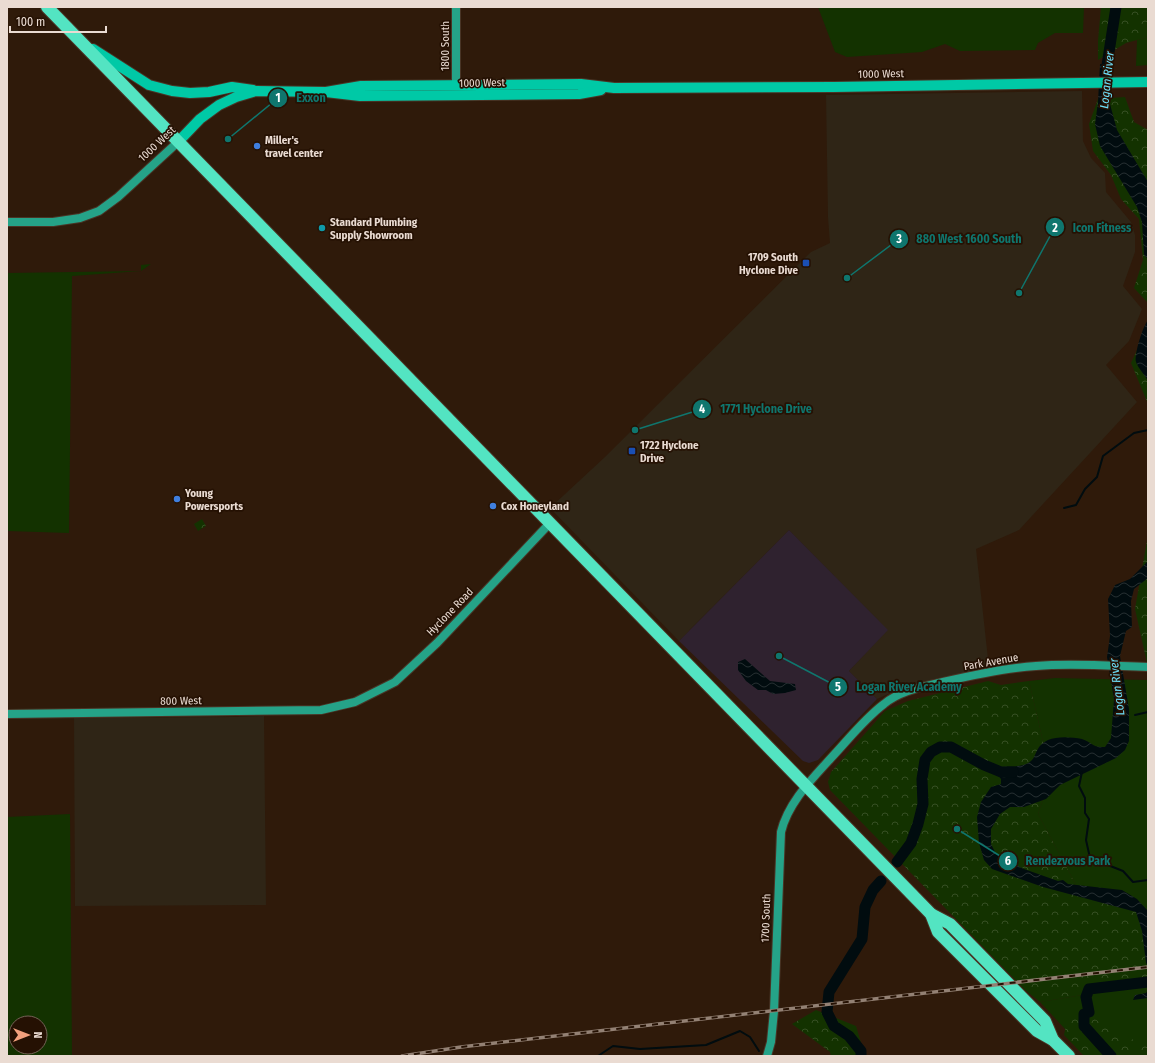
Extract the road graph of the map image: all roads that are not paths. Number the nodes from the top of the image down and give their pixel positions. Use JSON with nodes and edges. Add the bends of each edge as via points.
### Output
{"nodes":[{"id":1,"x":47,"y":7,"type":"edge"},
{"id":2,"x":456,"y":7,"type":"edge"},
{"id":3,"x":81,"y":42,"type":"junction"},
{"id":4,"x":1148,"y":82,"type":"edge"},
{"id":5,"x":614,"y":88,"type":"junction"},
{"id":6,"x":456,"y":90,"type":"junction"},
{"id":7,"x":256,"y":91,"type":"junction"},
{"id":8,"x":326,"y":92,"type":"junction"},
{"id":9,"x":178,"y":142,"type":"junction"},
{"id":10,"x":7,"y":222,"type":"edge"},
{"id":11,"x":550,"y":523,"type":"junction"},
{"id":12,"x":1148,"y":667,"type":"edge"},
{"id":13,"x":355,"y":702,"type":"joint"},
{"id":14,"x":7,"y":714,"type":"edge"},
{"id":15,"x":806,"y":787,"type":"junction"},
{"id":16,"x":767,"y":1056,"type":"edge"},
{"id":17,"x":1069,"y":1056,"type":"edge"}],
"edges":[{"from":1,"to":3,"type":"highway"},
{"from":2,"to":6,"type":"street","name":"1800 South"},
{"from":3,"to":7,"type":"main road","via":[[149,84],[172,91],[209,92],[232,87]]},
{"from":3,"to":9,"type":"highway"},
{"from":4,"to":5,"type":"main road","name":"1000 West"},
{"from":5,"to":6,"type":"main road","name":"1000 West","via":[[579,94]]},
{"from":5,"to":6,"type":"main road","name":"1000 West","via":[[591,85],[583,88]]},
{"from":6,"to":8,"type":"main road","name":"1000 West","via":[[360,96]]},
{"from":6,"to":8,"type":"main road","name":"1000 West","via":[[361,86]]},
{"from":7,"to":8,"type":"main road","name":"1000 West"},
{"from":7,"to":9,"type":"main road","name":"1000 West","via":[[219,105],[200,119]]},
{"from":9,"to":10,"type":"street","name":"1000 West","via":[[118,197],[99,210],[80,218],[53,222]]},
{"from":9,"to":11,"type":"highway"},
{"from":11,"to":13,"type":"street","name":"Hyclone Road","via":[[437,642],[395,682]]},
{"from":11,"to":15,"type":"highway"},
{"from":12,"to":15,"type":"street","name":"Park Avenue","via":[[1035,666],[950,680],[904,692],[884,703],[862,724]]},
{"from":13,"to":14,"type":"street","name":"800 West","via":[[321,710]]},
{"from":15,"to":16,"type":"street","name":"1700 South","via":[[793,802],[784,819],[781,832],[774,1011]]},
{"from":15,"to":17,"type":"highway","via":[[930,914],[938,932],[1037,1031],[1054,1040]]}]}
